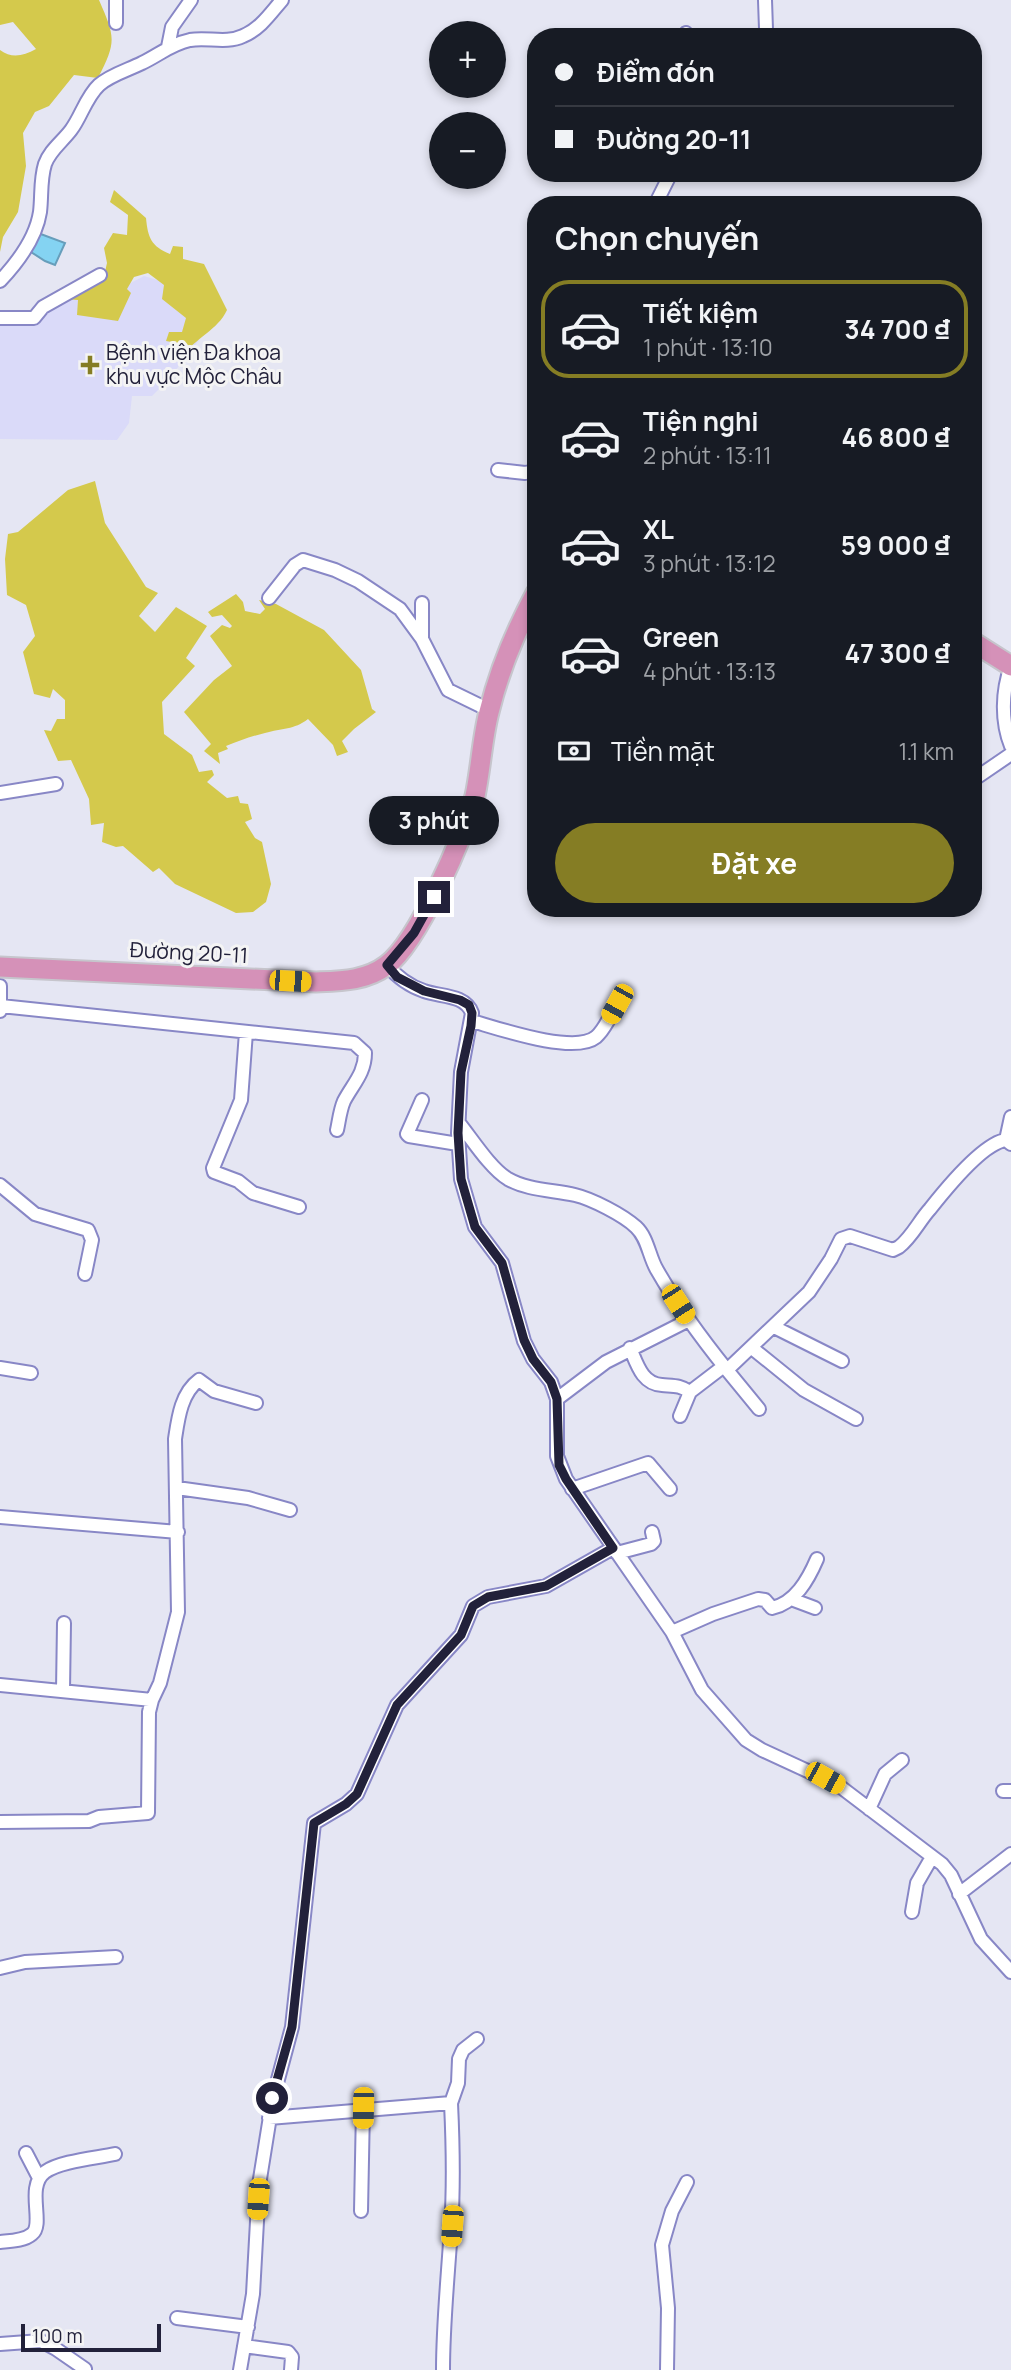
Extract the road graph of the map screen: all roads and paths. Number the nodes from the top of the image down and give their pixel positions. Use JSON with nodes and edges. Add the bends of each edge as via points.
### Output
{"nodes":[{"id":1,"x":116,"y":0,"type":"edge"},
{"id":2,"x":191,"y":0,"type":"edge"},
{"id":3,"x":282,"y":0,"type":"edge"},
{"id":4,"x":768,"y":2,"type":"edge"},
{"id":5,"x":116,"y":23,"type":"dead end"},
{"id":6,"x":766,"y":28,"type":"edge"},
{"id":7,"x":168,"y":47,"type":"junction"},
{"id":8,"x":100,"y":275,"type":"dead end"},
{"id":9,"x":0,"y":281,"type":"edge"},
{"id":10,"x":0,"y":318,"type":"edge"},
{"id":11,"x":498,"y":470,"type":"dead end"},
{"id":12,"x":527,"y":473,"type":"edge"},
{"id":13,"x":269,"y":598,"type":"dead end"},
{"id":14,"x":422,"y":603,"type":"dead end"},
{"id":15,"x":527,"y":612,"type":"edge"},
{"id":16,"x":422,"y":639,"type":"junction"},
{"id":17,"x":982,"y":648,"type":"edge"},
{"id":18,"x":1011,"y":666,"type":"edge"},
{"id":19,"x":489,"y":710,"type":"junction"},
{"id":20,"x":1011,"y":746,"type":"edge"},
{"id":21,"x":1011,"y":754,"type":"edge"},
{"id":22,"x":982,"y":774,"type":"edge"},
{"id":23,"x":56,"y":784,"type":"dead end"},
{"id":24,"x":0,"y":793,"type":"edge"},
{"id":25,"x":387,"y":965,"type":"junction"},
{"id":26,"x":0,"y":967,"type":"edge"},
{"id":27,"x":0,"y":986,"type":"edge"},
{"id":28,"x":617,"y":1004,"type":"dead end"},
{"id":29,"x":1,"y":1008,"type":"edge"},
{"id":30,"x":472,"y":1021,"type":"junction"},
{"id":31,"x":246,"y":1032,"type":"junction"},
{"id":32,"x":422,"y":1100,"type":"dead end"},
{"id":33,"x":1011,"y":1117,"type":"edge"},
{"id":34,"x":459,"y":1123,"type":"junction"},
{"id":35,"x":337,"y":1130,"type":"dead end"},
{"id":36,"x":1008,"y":1142,"type":"edge"},
{"id":37,"x":458,"y":1144,"type":"junction"},
{"id":38,"x":0,"y":1185,"type":"edge"},
{"id":39,"x":299,"y":1207,"type":"dead end"},
{"id":40,"x":85,"y":1274,"type":"dead end"},
{"id":41,"x":689,"y":1320,"type":"junction"},
{"id":42,"x":774,"y":1327,"type":"junction"},
{"id":43,"x":630,"y":1348,"type":"junction"},
{"id":44,"x":752,"y":1348,"type":"junction"},
{"id":45,"x":842,"y":1362,"type":"dead end"},
{"id":46,"x":0,"y":1368,"type":"edge"},
{"id":47,"x":726,"y":1368,"type":"junction"},
{"id":48,"x":30,"y":1373,"type":"dead end"},
{"id":49,"x":690,"y":1392,"type":"junction"},
{"id":50,"x":557,"y":1399,"type":"junction"},
{"id":51,"x":256,"y":1403,"type":"dead end"},
{"id":52,"x":759,"y":1409,"type":"dead end"},
{"id":53,"x":680,"y":1416,"type":"dead end"},
{"id":54,"x":856,"y":1419,"type":"dead end"},
{"id":55,"x":177,"y":1488,"type":"junction"},
{"id":56,"x":572,"y":1489,"type":"junction"},
{"id":57,"x":670,"y":1489,"type":"dead end"},
{"id":58,"x":290,"y":1510,"type":"dead end"},
{"id":59,"x":0,"y":1517,"type":"edge"},
{"id":60,"x":178,"y":1532,"type":"junction"},
{"id":61,"x":652,"y":1532,"type":"dead end"},
{"id":62,"x":615,"y":1550,"type":"junction"},
{"id":63,"x":817,"y":1559,"type":"dead end"},
{"id":64,"x":791,"y":1598,"type":"junction"},
{"id":65,"x":815,"y":1608,"type":"dead end"},
{"id":66,"x":64,"y":1623,"type":"dead end"},
{"id":67,"x":672,"y":1632,"type":"junction"},
{"id":68,"x":0,"y":1685,"type":"edge"},
{"id":69,"x":63,"y":1690,"type":"junction"},
{"id":70,"x":152,"y":1700,"type":"junction"},
{"id":71,"x":902,"y":1760,"type":"dead end"},
{"id":72,"x":869,"y":1809,"type":"junction"},
{"id":73,"x":0,"y":1822,"type":"edge"},
{"id":74,"x":1011,"y":1854,"type":"edge"},
{"id":75,"x":932,"y":1857,"type":"junction"},
{"id":76,"x":959,"y":1894,"type":"junction"},
{"id":77,"x":912,"y":1912,"type":"dead end"},
{"id":78,"x":116,"y":1956,"type":"dead end"},
{"id":79,"x":0,"y":1968,"type":"edge"},
{"id":80,"x":1011,"y":1972,"type":"edge"},
{"id":81,"x":477,"y":2039,"type":"dead end"},
{"id":82,"x":451,"y":2103,"type":"junction"},
{"id":83,"x":363,"y":2108,"type":"junction"},
{"id":84,"x":269,"y":2118,"type":"junction"},
{"id":85,"x":26,"y":2153,"type":"dead end"},
{"id":86,"x":115,"y":2154,"type":"dead end"},
{"id":87,"x":39,"y":2178,"type":"junction"},
{"id":88,"x":687,"y":2182,"type":"dead end"},
{"id":89,"x":361,"y":2211,"type":"dead end"},
{"id":90,"x":0,"y":2242,"type":"edge"},
{"id":91,"x":177,"y":2318,"type":"dead end"},
{"id":92,"x":248,"y":2327,"type":"junction"},
{"id":93,"x":0,"y":2344,"type":"edge"},
{"id":94,"x":244,"y":2346,"type":"junction"},
{"id":95,"x":85,"y":2369,"type":"edge"},
{"id":96,"x":240,"y":2370,"type":"edge"},
{"id":97,"x":291,"y":2370,"type":"edge"},
{"id":98,"x":443,"y":2370,"type":"edge"},
{"id":99,"x":667,"y":2370,"type":"edge"}],
"edges":[{"from":1,"to":5,"type":"street"},
{"from":2,"to":7,"type":"street","via":[[172,27]]},
{"from":3,"to":7,"type":"street","via":[[246,35]]},
{"from":4,"to":6,"type":"street"},
{"from":7,"to":9,"type":"street","via":[[96,89],[46,160],[37,222],[16,264]]},
{"from":8,"to":10,"type":"street","via":[[43,307],[34,318]]},
{"from":11,"to":12,"type":"street"},
{"from":13,"to":16,"type":"street","via":[[303,559],[362,583],[400,609]]},
{"from":14,"to":16,"type":"street"},
{"from":15,"to":19,"type":"highway","name":"Đường 20-11"},
{"from":16,"to":19,"type":"street","via":[[448,690]]},
{"from":17,"to":18,"type":"highway"},
{"from":18,"to":20,"type":"street","via":[[1004,696]]},
{"from":19,"to":25,"type":"highway","name":"Đường 20-11","via":[[468,817],[434,897],[414,933]]},
{"from":21,"to":22,"type":"street"},
{"from":23,"to":24,"type":"street"},
{"from":25,"to":26,"type":"highway","name":"Đường 20-11","via":[[353,981],[316,982]]},
{"from":25,"to":30,"type":"street","via":[[397,977],[424,991],[469,1005]]},
{"from":27,"to":29,"type":"street"},
{"from":28,"to":30,"type":"street","via":[[596,1036],[579,1043],[534,1038]]},
{"from":29,"to":31,"type":"street"},
{"from":30,"to":34,"type":"street","via":[[461,1072]]},
{"from":31,"to":35,"type":"street","via":[[360,1047],[365,1060],[342,1106]]},
{"from":31,"to":39,"type":"street","via":[[241,1100],[214,1172],[238,1181],[253,1194]]},
{"from":32,"to":37,"type":"street","via":[[409,1136]]},
{"from":33,"to":36,"type":"street"},
{"from":34,"to":37,"type":"street"},
{"from":34,"to":41,"type":"street","via":[[507,1178],[577,1195],[635,1226],[656,1270]]},
{"from":36,"to":42,"type":"street","via":[[994,1143],[977,1156],[899,1247],[893,1250],[844,1237],[815,1284]]},
{"from":37,"to":50,"type":"street","via":[[461,1179],[475,1227],[502,1263],[518,1328]]},
{"from":38,"to":40,"type":"street","via":[[35,1214],[88,1230],[92,1240]]},
{"from":41,"to":43,"type":"street"},
{"from":41,"to":47,"type":"street"},
{"from":42,"to":44,"type":"street"},
{"from":42,"to":45,"type":"street"},
{"from":43,"to":49,"type":"street","via":[[650,1382],[679,1385]]},
{"from":43,"to":50,"type":"street"},
{"from":44,"to":47,"type":"street"},
{"from":44,"to":54,"type":"street","via":[[804,1390]]},
{"from":46,"to":48,"type":"street"},
{"from":47,"to":49,"type":"street"},
{"from":47,"to":52,"type":"street"},
{"from":49,"to":53,"type":"street"},
{"from":50,"to":56,"type":"street","via":[[557,1456]]},
{"from":51,"to":55,"type":"street","via":[[196,1381],[178,1418]]},
{"from":55,"to":58,"type":"street","via":[[238,1496]]},
{"from":55,"to":60,"type":"street"},
{"from":56,"to":57,"type":"street","via":[[648,1463]]},
{"from":56,"to":62,"type":"street"},
{"from":59,"to":60,"type":"street"},
{"from":60,"to":70,"type":"street","via":[[178,1612]]},
{"from":61,"to":62,"type":"street","via":[[651,1544]]},
{"from":62,"to":67,"type":"street"},
{"from":62,"to":84,"type":"street","via":[[546,1586],[477,1602],[461,1635],[397,1705],[357,1794],[314,1823],[292,2027]]},
{"from":63,"to":64,"type":"street"},
{"from":64,"to":65,"type":"street"},
{"from":64,"to":67,"type":"street","via":[[774,1608],[758,1600]]},
{"from":66,"to":69,"type":"street"},
{"from":67,"to":72,"type":"street","via":[[702,1690],[746,1740],[838,1785]]},
{"from":68,"to":69,"type":"street"},
{"from":69,"to":70,"type":"street"},
{"from":70,"to":73,"type":"street","via":[[148,1813],[89,1821]]},
{"from":71,"to":72,"type":"street","via":[[885,1774]]},
{"from":72,"to":75,"type":"street"},
{"from":74,"to":76,"type":"street"},
{"from":75,"to":76,"type":"street","via":[[948,1871]]},
{"from":75,"to":77,"type":"street","via":[[917,1883]]},
{"from":76,"to":80,"type":"street","via":[[981,1939]]},
{"from":78,"to":79,"type":"street"},
{"from":81,"to":82,"type":"street","via":[[459,2059]]},
{"from":82,"to":83,"type":"street"},
{"from":82,"to":98,"type":"street","via":[[453,2186]]},
{"from":83,"to":84,"type":"street"},
{"from":83,"to":89,"type":"street"},
{"from":84,"to":92,"type":"street"},
{"from":85,"to":87,"type":"street"},
{"from":86,"to":87,"type":"street","via":[[50,2169]]},
{"from":87,"to":90,"type":"street","via":[[37,2228],[24,2239]]},
{"from":88,"to":99,"type":"street","via":[[662,2245]]},
{"from":91,"to":92,"type":"street"},
{"from":92,"to":94,"type":"street"},
{"from":93,"to":95,"type":"street","via":[[41,2342]]},
{"from":94,"to":96,"type":"street"},
{"from":94,"to":97,"type":"street","via":[[288,2352]]}]}
